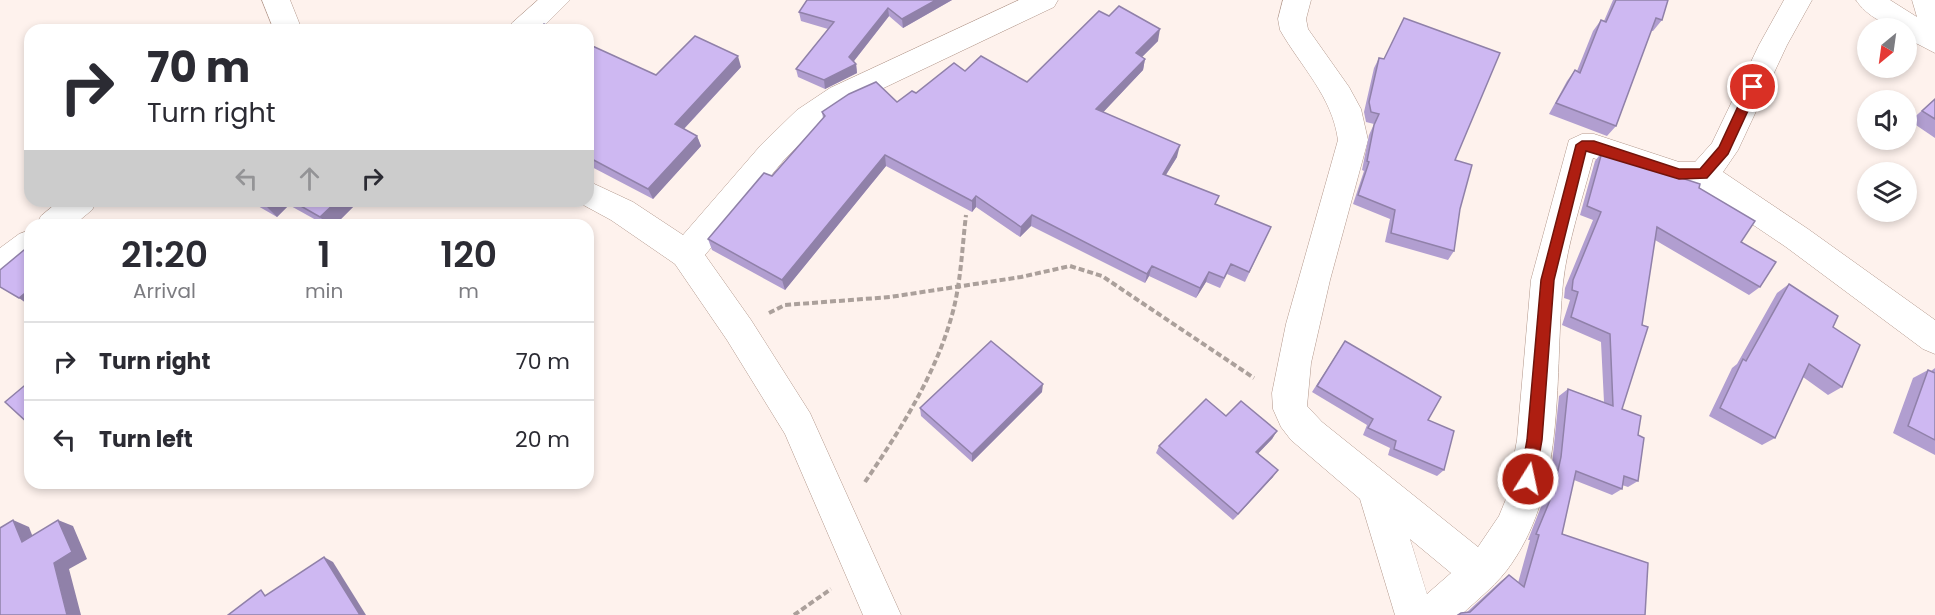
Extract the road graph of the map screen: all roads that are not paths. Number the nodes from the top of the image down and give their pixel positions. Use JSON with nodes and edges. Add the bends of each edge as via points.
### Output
{"nodes":[{"id":1,"x":276,"y":0,"type":"edge"},
{"id":2,"x":556,"y":0,"type":"edge"},
{"id":3,"x":1044,"y":0,"type":"edge"},
{"id":4,"x":1297,"y":0,"type":"edge"},
{"id":5,"x":1798,"y":0,"type":"edge"},
{"id":6,"x":1870,"y":0,"type":"edge"},
{"id":7,"x":1926,"y":0,"type":"edge"},
{"id":8,"x":285,"y":24,"type":"edge"},
{"id":9,"x":529,"y":24,"type":"edge"},
{"id":10,"x":1935,"y":31,"type":"edge"},
{"id":11,"x":1935,"y":43,"type":"edge"},
{"id":12,"x":1703,"y":175,"type":"junction"},
{"id":13,"x":594,"y":197,"type":"edge"},
{"id":14,"x":74,"y":207,"type":"edge"},
{"id":15,"x":59,"y":219,"type":"edge"},
{"id":16,"x":24,"y":248,"type":"edge"},
{"id":17,"x":686,"y":254,"type":"junction"},
{"id":18,"x":0,"y":267,"type":"edge"},
{"id":19,"x":1935,"y":339,"type":"edge"},
{"id":20,"x":1376,"y":490,"type":"junction"},
{"id":21,"x":1480,"y":572,"type":"junction"},
{"id":22,"x":882,"y":615,"type":"edge"},
{"id":23,"x":1414,"y":615,"type":"edge"},
{"id":24,"x":1432,"y":615,"type":"edge"}],
"edges":[{"from":1,"to":8,"type":"street"},
{"from":2,"to":9,"type":"street"},
{"from":3,"to":17,"type":"street","via":[[840,96],[807,118]]},
{"from":4,"to":20,"type":"street","via":[[1292,19],[1294,30],[1344,102],[1353,140],[1299,336],[1287,398],[1290,410],[1303,427]]},
{"from":5,"to":12,"type":"street","via":[[1724,150]]},
{"from":6,"to":11,"type":"street"},
{"from":7,"to":10,"type":"street"},
{"from":12,"to":19,"type":"street"},
{"from":12,"to":21,"type":"street","via":[[1679,174],[1594,146],[1580,148],[1547,280],[1535,440],[1524,499],[1515,526]]},
{"from":13,"to":17,"type":"street"},
{"from":14,"to":15,"type":"street"},
{"from":16,"to":18,"type":"street"},
{"from":17,"to":22,"type":"street","via":[[798,424]]},
{"from":20,"to":21,"type":"street"},
{"from":20,"to":23,"type":"street"},
{"from":21,"to":24,"type":"street"}]}
